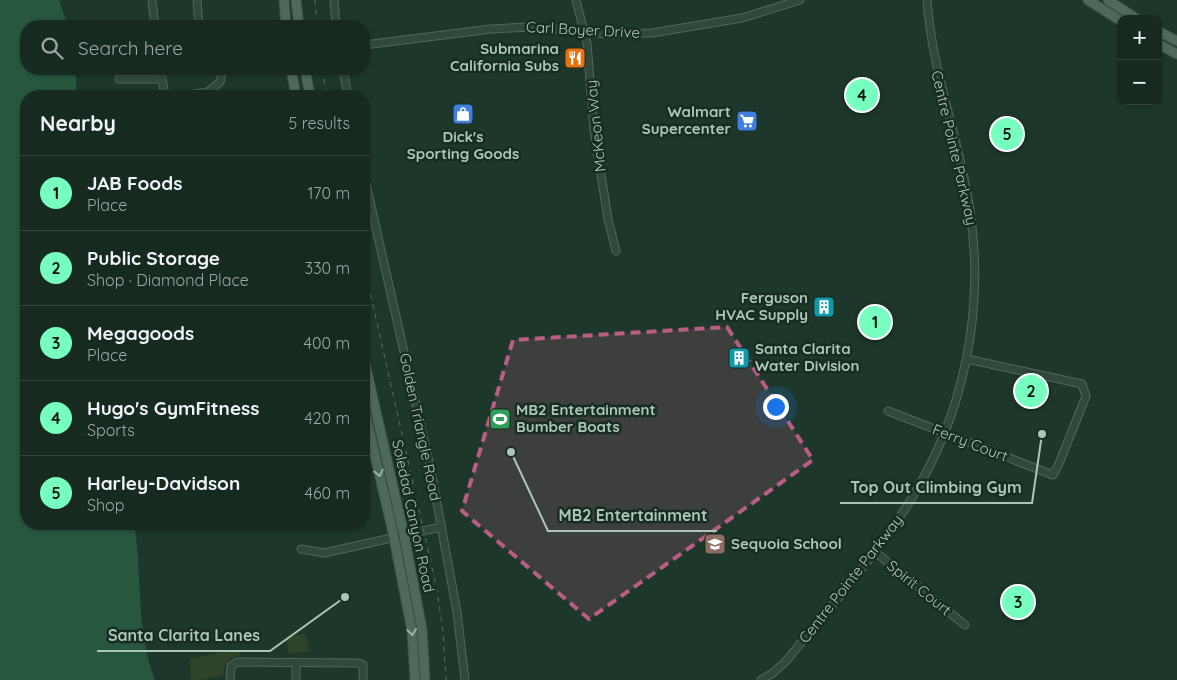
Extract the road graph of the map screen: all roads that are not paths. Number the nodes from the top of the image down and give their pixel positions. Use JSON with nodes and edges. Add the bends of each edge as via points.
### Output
{"nodes":[{"id":1,"x":152,"y":0,"type":"edge"},
{"id":2,"x":196,"y":0,"type":"edge"},
{"id":3,"x":284,"y":0,"type":"edge"},
{"id":4,"x":291,"y":0,"type":"edge"},
{"id":5,"x":296,"y":0,"type":"edge"},
{"id":6,"x":334,"y":0,"type":"edge"},
{"id":7,"x":576,"y":0,"type":"edge"},
{"id":8,"x":800,"y":0,"type":"edge"},
{"id":9,"x":927,"y":0,"type":"edge"},
{"id":10,"x":1088,"y":0,"type":"edge"},
{"id":11,"x":1108,"y":0,"type":"edge"},
{"id":12,"x":1131,"y":15,"type":"edge"},
{"id":13,"x":1117,"y":18,"type":"edge"},
{"id":14,"x":154,"y":20,"type":"edge"},
{"id":15,"x":198,"y":20,"type":"edge"},
{"id":16,"x":286,"y":20,"type":"edge"},
{"id":17,"x":292,"y":20,"type":"edge"},
{"id":18,"x":298,"y":20,"type":"edge"},
{"id":19,"x":336,"y":20,"type":"edge"},
{"id":20,"x":585,"y":32,"type":"junction"},
{"id":21,"x":1162,"y":33,"type":"edge"},
{"id":22,"x":1177,"y":41,"type":"edge"},
{"id":23,"x":370,"y":44,"type":"edge"},
{"id":24,"x":1162,"y":46,"type":"edge"},
{"id":25,"x":1177,"y":54,"type":"edge"},
{"id":26,"x":161,"y":75,"type":"edge"},
{"id":27,"x":222,"y":75,"type":"edge"},
{"id":28,"x":292,"y":75,"type":"edge"},
{"id":29,"x":302,"y":75,"type":"edge"},
{"id":30,"x":306,"y":75,"type":"edge"},
{"id":31,"x":344,"y":75,"type":"edge"},
{"id":32,"x":119,"y":79,"type":"dead end"},
{"id":33,"x":162,"y":79,"type":"junction"},
{"id":34,"x":164,"y":90,"type":"edge"},
{"id":35,"x":213,"y":90,"type":"edge"},
{"id":36,"x":295,"y":90,"type":"edge"},
{"id":37,"x":308,"y":90,"type":"edge"},
{"id":38,"x":309,"y":90,"type":"edge"},
{"id":39,"x":347,"y":90,"type":"edge"},
{"id":40,"x":370,"y":201,"type":"edge"},
{"id":41,"x":616,"y":251,"type":"dead end"},
{"id":42,"x":967,"y":359,"type":"junction"},
{"id":43,"x":370,"y":384,"type":"edge"},
{"id":44,"x":370,"y":404,"type":"edge"},
{"id":45,"x":888,"y":411,"type":"dead end"},
{"id":46,"x":377,"y":414,"type":"junction"},
{"id":47,"x":945,"y":433,"type":"junction"},
{"id":48,"x":370,"y":435,"type":"edge"},
{"id":49,"x":441,"y":528,"type":"junction"},
{"id":50,"x":404,"y":536,"type":"junction"},
{"id":51,"x":394,"y":538,"type":"junction"},
{"id":52,"x":302,"y":549,"type":"dead end"},
{"id":53,"x":874,"y":551,"type":"junction"},
{"id":54,"x":964,"y":625,"type":"dead end"},
{"id":55,"x":296,"y":662,"type":"junction"},
{"id":56,"x":230,"y":680,"type":"edge"},
{"id":57,"x":296,"y":680,"type":"edge"},
{"id":58,"x":363,"y":680,"type":"edge"},
{"id":59,"x":415,"y":680,"type":"edge"},
{"id":60,"x":425,"y":680,"type":"edge"},
{"id":61,"x":465,"y":680,"type":"edge"},
{"id":62,"x":761,"y":680,"type":"edge"}],
"edges":[{"from":1,"to":14,"type":"street"},
{"from":2,"to":15,"type":"street"},
{"from":3,"to":16,"type":"main road"},
{"from":4,"to":17,"type":"main road"},
{"from":5,"to":18,"type":"main road"},
{"from":6,"to":19,"type":"street"},
{"from":7,"to":20,"type":"street","name":"McKeon Way"},
{"from":8,"to":20,"type":"street","name":"Carl Boyer Drive","via":[[742,18],[662,32],[627,35]]},
{"from":9,"to":42,"type":"street","name":"Centre Pointe Parkway","via":[[934,58],[964,177],[973,231],[975,295]]},
{"from":10,"to":13,"type":"main road"},
{"from":11,"to":12,"type":"main road"},
{"from":20,"to":23,"type":"street","name":"Carl Boyer Drive","via":[[530,26]]},
{"from":20,"to":41,"type":"street","name":"McKeon Way","via":[[594,130]]},
{"from":21,"to":22,"type":"main road"},
{"from":24,"to":25,"type":"main road"},
{"from":26,"to":33,"type":"street"},
{"from":27,"to":35,"type":"street"},
{"from":28,"to":36,"type":"main road"},
{"from":29,"to":37,"type":"main road"},
{"from":30,"to":38,"type":"main road"},
{"from":31,"to":39,"type":"street"},
{"from":32,"to":33,"type":"street"},
{"from":33,"to":34,"type":"street"},
{"from":40,"to":49,"type":"street","name":"Golden Triangle Road"},
{"from":42,"to":47,"type":"street","name":"Centre Pointe Parkway"},
{"from":42,"to":47,"type":"street","name":"Ferry Court","via":[[1082,384],[1086,396],[1053,476]]},
{"from":43,"to":46,"type":"main road","name":"Soledad Canyon Road"},
{"from":44,"to":46,"type":"main road"},
{"from":45,"to":47,"type":"street","name":"Ferry Court"},
{"from":46,"to":50,"type":"main road","name":"Soledad Canyon Road"},
{"from":47,"to":53,"type":"street","name":"Centre Pointe Parkway","via":[[915,493]]},
{"from":48,"to":51,"type":"main road","name":"Soledad Canyon Road","one_way":true},
{"from":49,"to":50,"type":"street"},
{"from":49,"to":61,"type":"street","name":"Golden Triangle Road","via":[[457,612]]},
{"from":50,"to":51,"type":"street"},
{"from":50,"to":60,"type":"main road","name":"Soledad Canyon Road","via":[[422,629]]},
{"from":51,"to":52,"type":"street","via":[[324,553]]},
{"from":51,"to":59,"type":"main road","name":"Soledad Canyon Road","one_way":true,"via":[[412,631]]},
{"from":53,"to":54,"type":"street","name":"Spirit Court"},
{"from":53,"to":62,"type":"street","name":"Centre Pointe Parkway","via":[[787,660]]},
{"from":55,"to":56,"type":"street","via":[[237,662],[231,666]]},
{"from":55,"to":57,"type":"street"},
{"from":55,"to":58,"type":"street","via":[[363,665]]}]}
